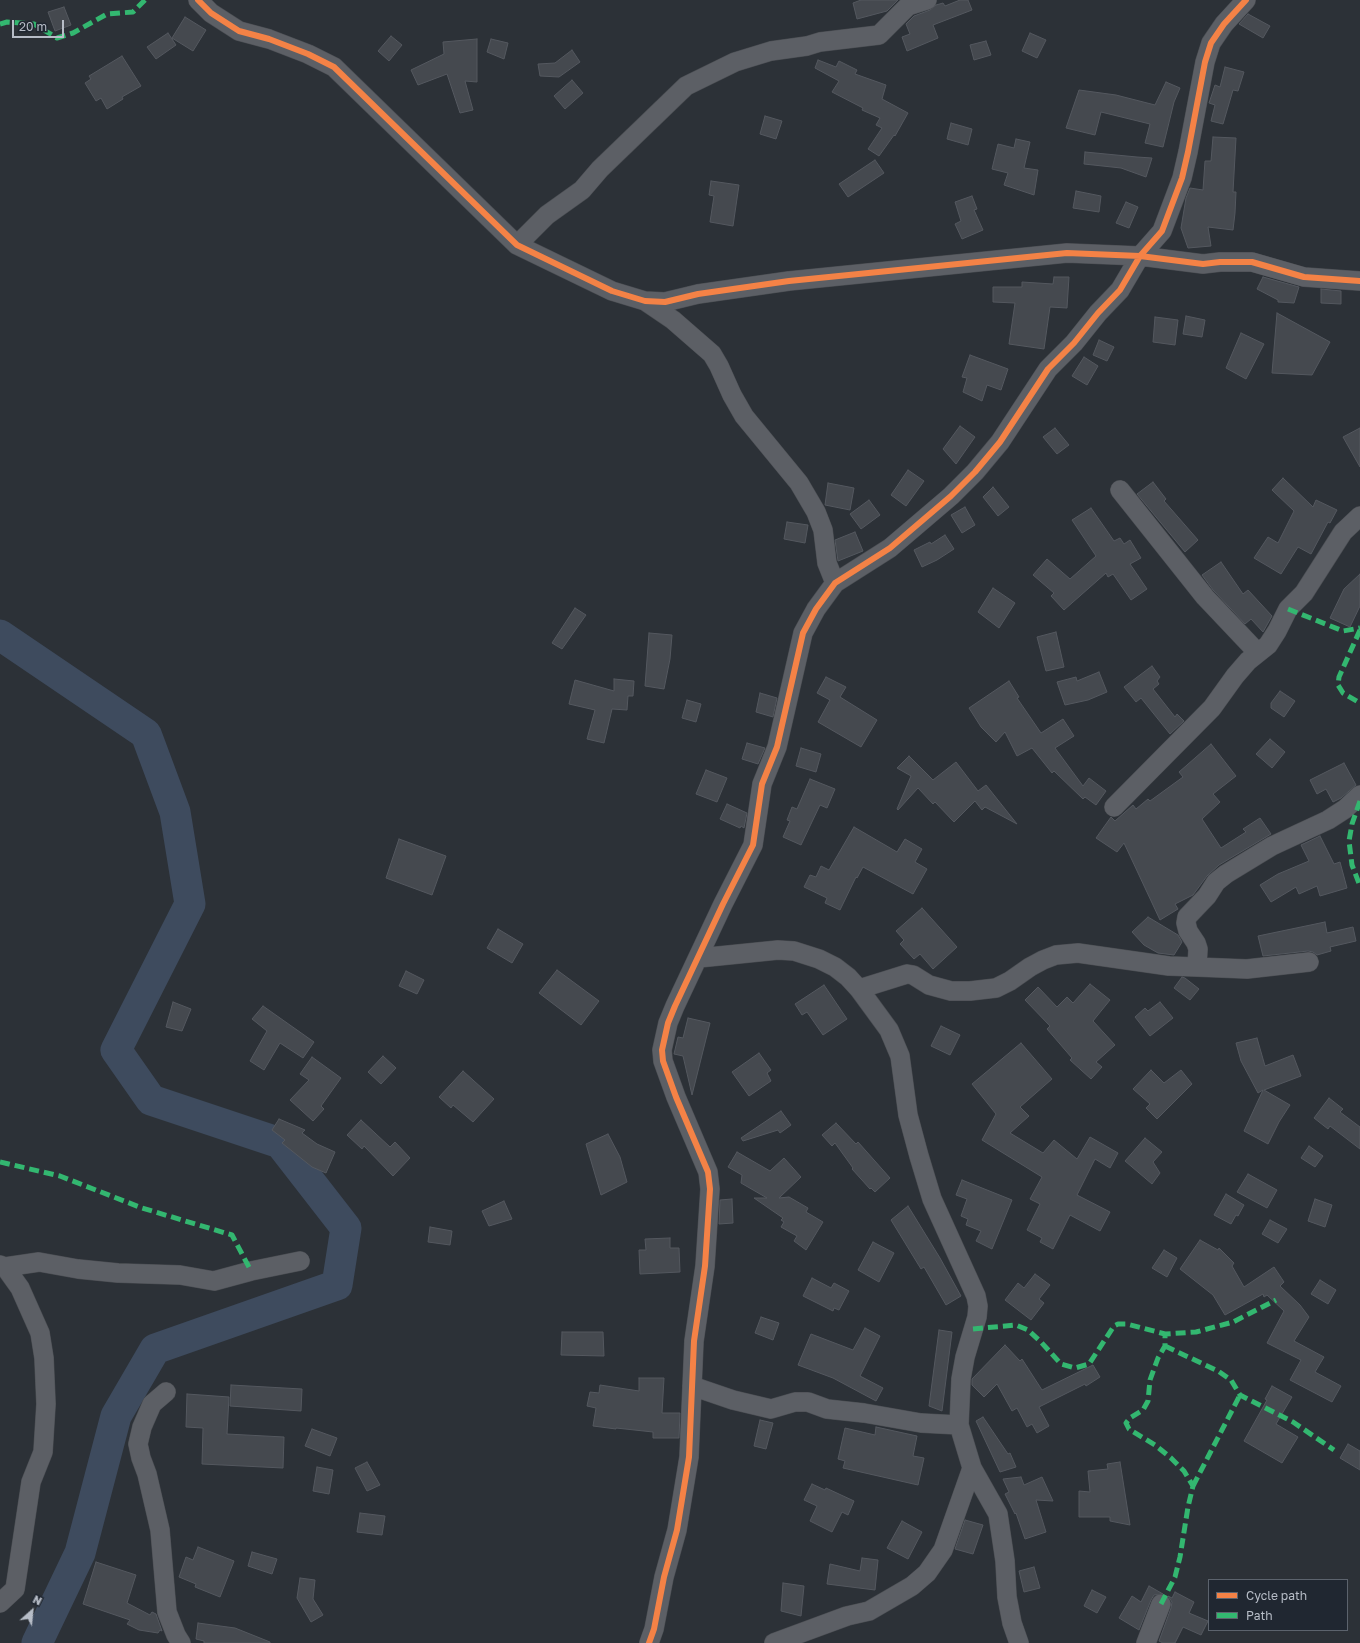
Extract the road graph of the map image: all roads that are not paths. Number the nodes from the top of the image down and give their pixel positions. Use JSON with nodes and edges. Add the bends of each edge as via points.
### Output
{"nodes":[{"id":1,"x":198,"y":0,"type":"edge"},
{"id":2,"x":927,"y":0,"type":"edge"},
{"id":3,"x":1246,"y":0,"type":"edge"},
{"id":4,"x":517,"y":245,"type":"junction"},
{"id":5,"x":1140,"y":256,"type":"junction"},
{"id":6,"x":1360,"y":281,"type":"edge"},
{"id":7,"x":645,"y":301,"type":"junction"},
{"id":8,"x":1120,"y":490,"type":"dead end"},
{"id":9,"x":1360,"y":516,"type":"edge"},
{"id":10,"x":835,"y":583,"type":"junction"},
{"id":11,"x":1258,"y":653,"type":"junction"},
{"id":12,"x":1360,"y":795,"type":"edge"},
{"id":13,"x":1114,"y":808,"type":"dead end"},
{"id":14,"x":699,"y":958,"type":"junction"},
{"id":15,"x":1309,"y":962,"type":"dead end"},
{"id":16,"x":1196,"y":967,"type":"junction"},
{"id":17,"x":859,"y":989,"type":"junction"},
{"id":18,"x":300,"y":1261,"type":"dead end"},
{"id":19,"x":2,"y":1266,"type":"edge"},
{"id":20,"x":692,"y":1386,"type":"junction"},
{"id":21,"x":166,"y":1392,"type":"dead end"},
{"id":22,"x":959,"y":1425,"type":"junction"},
{"id":23,"x":972,"y":1468,"type":"junction"},
{"id":24,"x":0,"y":1603,"type":"edge"},
{"id":25,"x":1161,"y":1604,"type":"dead end"},
{"id":26,"x":181,"y":1643,"type":"edge"},
{"id":27,"x":649,"y":1643,"type":"edge"},
{"id":28,"x":774,"y":1643,"type":"edge"},
{"id":29,"x":1019,"y":1643,"type":"edge"},
{"id":30,"x":1146,"y":1643,"type":"edge"}],
"edges":[{"from":1,"to":4,"type":"street","via":[[211,13],[239,31],[269,39],[334,67]]},
{"from":2,"to":4,"type":"street","via":[[908,6],[879,35],[771,51],[735,62],[686,86],[600,169],[582,190],[547,215]]},
{"from":3,"to":5,"type":"street","via":[[1211,43],[1182,178],[1162,231]]},
{"from":4,"to":7,"type":"street","via":[[612,291]]},
{"from":5,"to":6,"type":"street","via":[[1202,264],[1252,262],[1304,277]]},
{"from":5,"to":7,"type":"street","via":[[1067,253],[789,281],[698,294],[665,302]]},
{"from":5,"to":10,"type":"street","via":[[1120,290],[1048,369],[1000,442],[975,472],[890,548]]},
{"from":7,"to":10,"type":"street","via":[[673,320],[712,354],[744,416],[800,483],[823,530],[827,563]]},
{"from":8,"to":11,"type":"street","via":[[1205,597]]},
{"from":9,"to":11,"type":"street","via":[[1343,532],[1304,592],[1288,609],[1268,645]]},
{"from":10,"to":14,"type":"street","via":[[803,633],[777,747],[762,784],[753,845]]},
{"from":11,"to":13,"type":"street","via":[[1235,676],[1212,708]]},
{"from":12,"to":16,"type":"street","via":[[1328,820],[1272,846],[1216,882],[1207,896],[1187,917],[1188,931],[1198,949]]},
{"from":14,"to":17,"type":"street","via":[[778,950],[794,951],[835,967]]},
{"from":14,"to":20,"type":"street","via":[[668,1023],[662,1050],[663,1061],[676,1097],[708,1172],[710,1189],[705,1266],[694,1341]]},
{"from":15,"to":16,"type":"street","via":[[1247,969]]},
{"from":16,"to":17,"type":"street","via":[[1169,966],[1078,953],[1056,955],[1043,960],[1010,982],[996,988],[951,991],[935,987],[907,974]]},
{"from":17,"to":22,"type":"street","via":[[889,1030],[900,1056],[908,1115],[932,1199],[976,1296],[978,1306],[961,1379]]},
{"from":18,"to":19,"type":"street","via":[[214,1281],[180,1275],[118,1273],[39,1262]]},
{"from":19,"to":24,"type":"street","via":[[20,1288],[40,1333],[46,1404],[43,1452],[32,1482],[15,1589]]},
{"from":20,"to":22,"type":"street","via":[[771,1409],[795,1402],[808,1402],[827,1409],[921,1423]]},
{"from":20,"to":27,"type":"street","via":[[689,1457],[681,1507]]},
{"from":21,"to":26,"type":"street","via":[[152,1404],[138,1444],[160,1530],[167,1612]]},
{"from":22,"to":23,"type":"street"},
{"from":23,"to":28,"type":"street","via":[[943,1550],[928,1573],[912,1586],[869,1611],[847,1616]]},
{"from":23,"to":29,"type":"street","via":[[998,1514],[1007,1597]]},
{"from":25,"to":30,"type":"street"}]}
